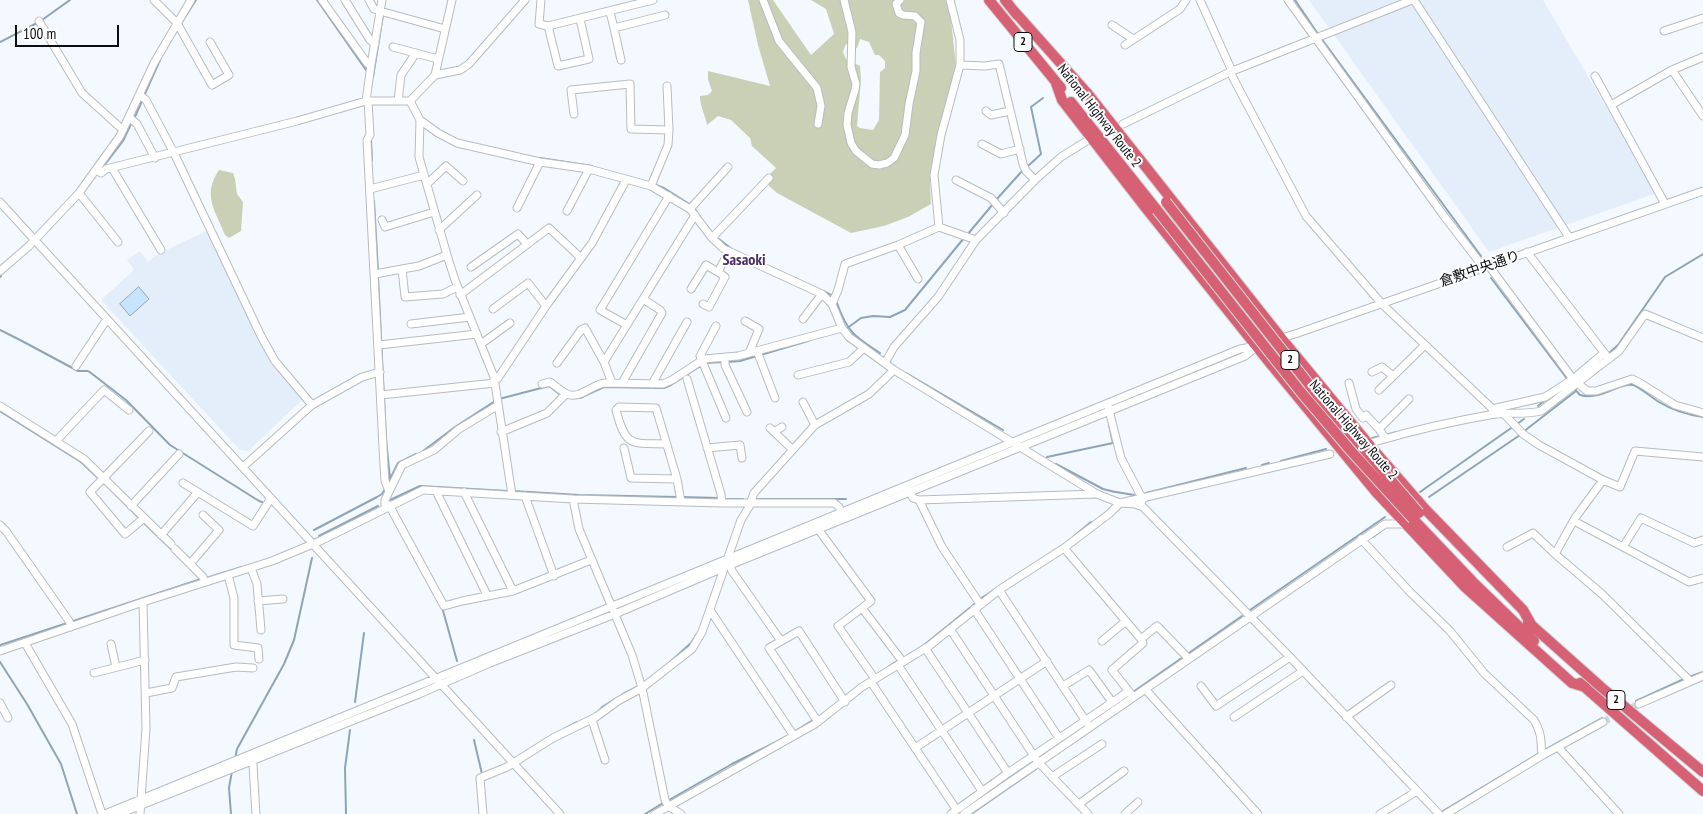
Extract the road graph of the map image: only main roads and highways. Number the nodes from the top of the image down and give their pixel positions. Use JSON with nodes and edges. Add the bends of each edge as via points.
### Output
{"nodes":[{"id":1,"x":989,"y":0,"type":"edge"},
{"id":2,"x":1005,"y":0,"type":"edge"},
{"id":3,"x":1014,"y":11,"type":"junction"},
{"id":4,"x":1056,"y":83,"type":"junction"},
{"id":5,"x":1413,"y":519,"type":"junction"},
{"id":6,"x":1532,"y":626,"type":"junction"},
{"id":7,"x":1703,"y":772,"type":"edge"},
{"id":8,"x":1703,"y":791,"type":"edge"}],
"edges":[{"from":1,"to":4,"type":"highway","name":"National Highway Route 2","number":"2"},
{"from":2,"to":3,"type":"highway","name":"National Highway Route 2","number":"2"},
{"from":3,"to":5,"type":"highway","name":"National Highway Route 2","number":"2","bridge":true},
{"from":3,"to":6,"type":"highway","via":[[1088,94],[1371,447],[1418,502],[1523,610]]},
{"from":4,"to":5,"type":"highway","name":"National Highway Route 2","number":"2","bridge":true,"via":[[1300,391]]},
{"from":4,"to":5,"type":"highway","via":[[1062,100],[1144,207],[1376,492]]},
{"from":5,"to":6,"type":"highway","name":"National Highway Route 2","number":"2"},
{"from":5,"to":8,"type":"highway","name":"National Highway Route 2","number":"2","via":[[1584,687]]},
{"from":6,"to":7,"type":"highway","name":"National Highway Route 2","number":"2"}]}
